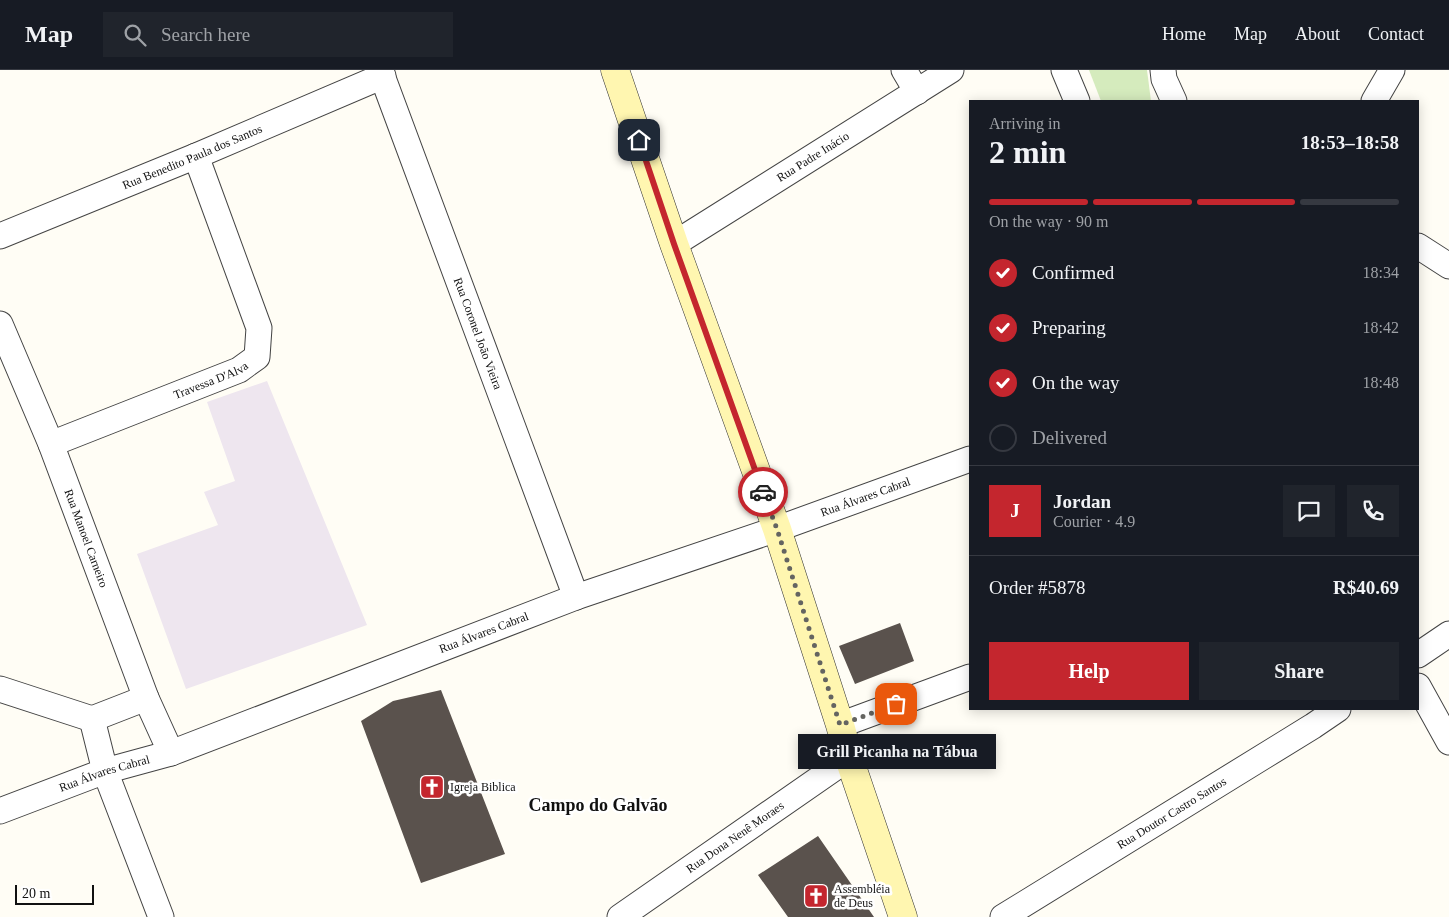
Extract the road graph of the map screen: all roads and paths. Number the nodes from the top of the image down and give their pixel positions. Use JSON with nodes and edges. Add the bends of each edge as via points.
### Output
{"nodes":[{"id":1,"x":615,"y":70,"type":"edge"},
{"id":2,"x":904,"y":70,"type":"edge"},
{"id":3,"x":951,"y":70,"type":"edge"},
{"id":4,"x":1064,"y":70,"type":"edge"},
{"id":5,"x":1163,"y":70,"type":"edge"},
{"id":6,"x":1392,"y":70,"type":"edge"},
{"id":7,"x":382,"y":73,"type":"edge"},
{"id":8,"x":917,"y":92,"type":"junction"},
{"id":9,"x":1078,"y":100,"type":"edge"},
{"id":10,"x":1174,"y":100,"type":"edge"},
{"id":11,"x":1375,"y":100,"type":"edge"},
{"id":12,"x":196,"y":156,"type":"junction"},
{"id":13,"x":0,"y":236,"type":"edge"},
{"id":14,"x":674,"y":244,"type":"junction"},
{"id":15,"x":1419,"y":247,"type":"edge"},
{"id":16,"x":1449,"y":266,"type":"edge"},
{"id":17,"x":0,"y":324,"type":"edge"},
{"id":18,"x":51,"y":444,"type":"junction"},
{"id":19,"x":969,"y":459,"type":"edge"},
{"id":20,"x":777,"y":529,"type":"junction"},
{"id":21,"x":576,"y":597,"type":"junction"},
{"id":22,"x":1449,"y":634,"type":"edge"},
{"id":23,"x":1419,"y":654,"type":"edge"},
{"id":24,"x":969,"y":676,"type":"edge"},
{"id":25,"x":1419,"y":688,"type":"edge"},
{"id":26,"x":0,"y":689,"type":"edge"},
{"id":27,"x":146,"y":698,"type":"junction"},
{"id":28,"x":1334,"y":710,"type":"edge"},
{"id":29,"x":1310,"y":717,"type":"edge"},
{"id":30,"x":92,"y":720,"type":"junction"},
{"id":31,"x":840,"y":725,"type":"junction"},
{"id":32,"x":1449,"y":742,"type":"edge"},
{"id":33,"x":170,"y":753,"type":"junction"},
{"id":34,"x":849,"y":758,"type":"junction"},
{"id":35,"x":105,"y":771,"type":"junction"},
{"id":36,"x":0,"y":811,"type":"edge"},
{"id":37,"x":161,"y":917,"type":"edge"},
{"id":38,"x":620,"y":917,"type":"edge"},
{"id":39,"x":903,"y":917,"type":"edge"},
{"id":40,"x":1003,"y":917,"type":"edge"}],
"edges":[{"from":1,"to":14,"type":"street"},
{"from":2,"to":8,"type":"street"},
{"from":3,"to":8,"type":"street","name":"Rua Padre Inácio"},
{"from":4,"to":9,"type":"street"},
{"from":5,"to":10,"type":"street"},
{"from":6,"to":11,"type":"street"},
{"from":7,"to":12,"type":"street","name":"Rua Benedito Paula dos Santos"},
{"from":7,"to":21,"type":"street","name":"Rua Coronel João Vieira"},
{"from":8,"to":14,"type":"street","name":"Rua Padre Inácio"},
{"from":12,"to":13,"type":"street","name":"Rua Benedito Paula dos Santos"},
{"from":12,"to":18,"type":"street","name":"Travessa D'Alva","via":[[259,328],[256,357],[239,370]]},
{"from":14,"to":20,"type":"street"},
{"from":15,"to":16,"type":"street"},
{"from":17,"to":18,"type":"street","name":"Rua Manoel Carneiro"},
{"from":18,"to":27,"type":"street","name":"Rua Manoel Carneiro"},
{"from":19,"to":20,"type":"street","name":"Rua Álvares Cabral"},
{"from":20,"to":21,"type":"street","name":"Rua Álvares Cabral"},
{"from":20,"to":31,"type":"street"},
{"from":21,"to":33,"type":"street","name":"Rua Álvares Cabral"},
{"from":22,"to":23,"type":"street"},
{"from":24,"to":31,"type":"street"},
{"from":25,"to":32,"type":"street"},
{"from":26,"to":30,"type":"street"},
{"from":27,"to":30,"type":"street"},
{"from":27,"to":33,"type":"street","name":"Rua Manoel Carneiro"},
{"from":28,"to":29,"type":"street","name":"Rua Doutor Castro Santos"},
{"from":29,"to":40,"type":"street","name":"Rua Doutor Castro Santos"},
{"from":30,"to":35,"type":"street"},
{"from":31,"to":34,"type":"street"},
{"from":33,"to":35,"type":"street","name":"Rua Álvares Cabral"},
{"from":34,"to":38,"type":"street","name":"Rua Dona Nenê Moraes"},
{"from":34,"to":39,"type":"street"},
{"from":35,"to":36,"type":"street","name":"Rua Álvares Cabral"},
{"from":35,"to":37,"type":"street"}]}
